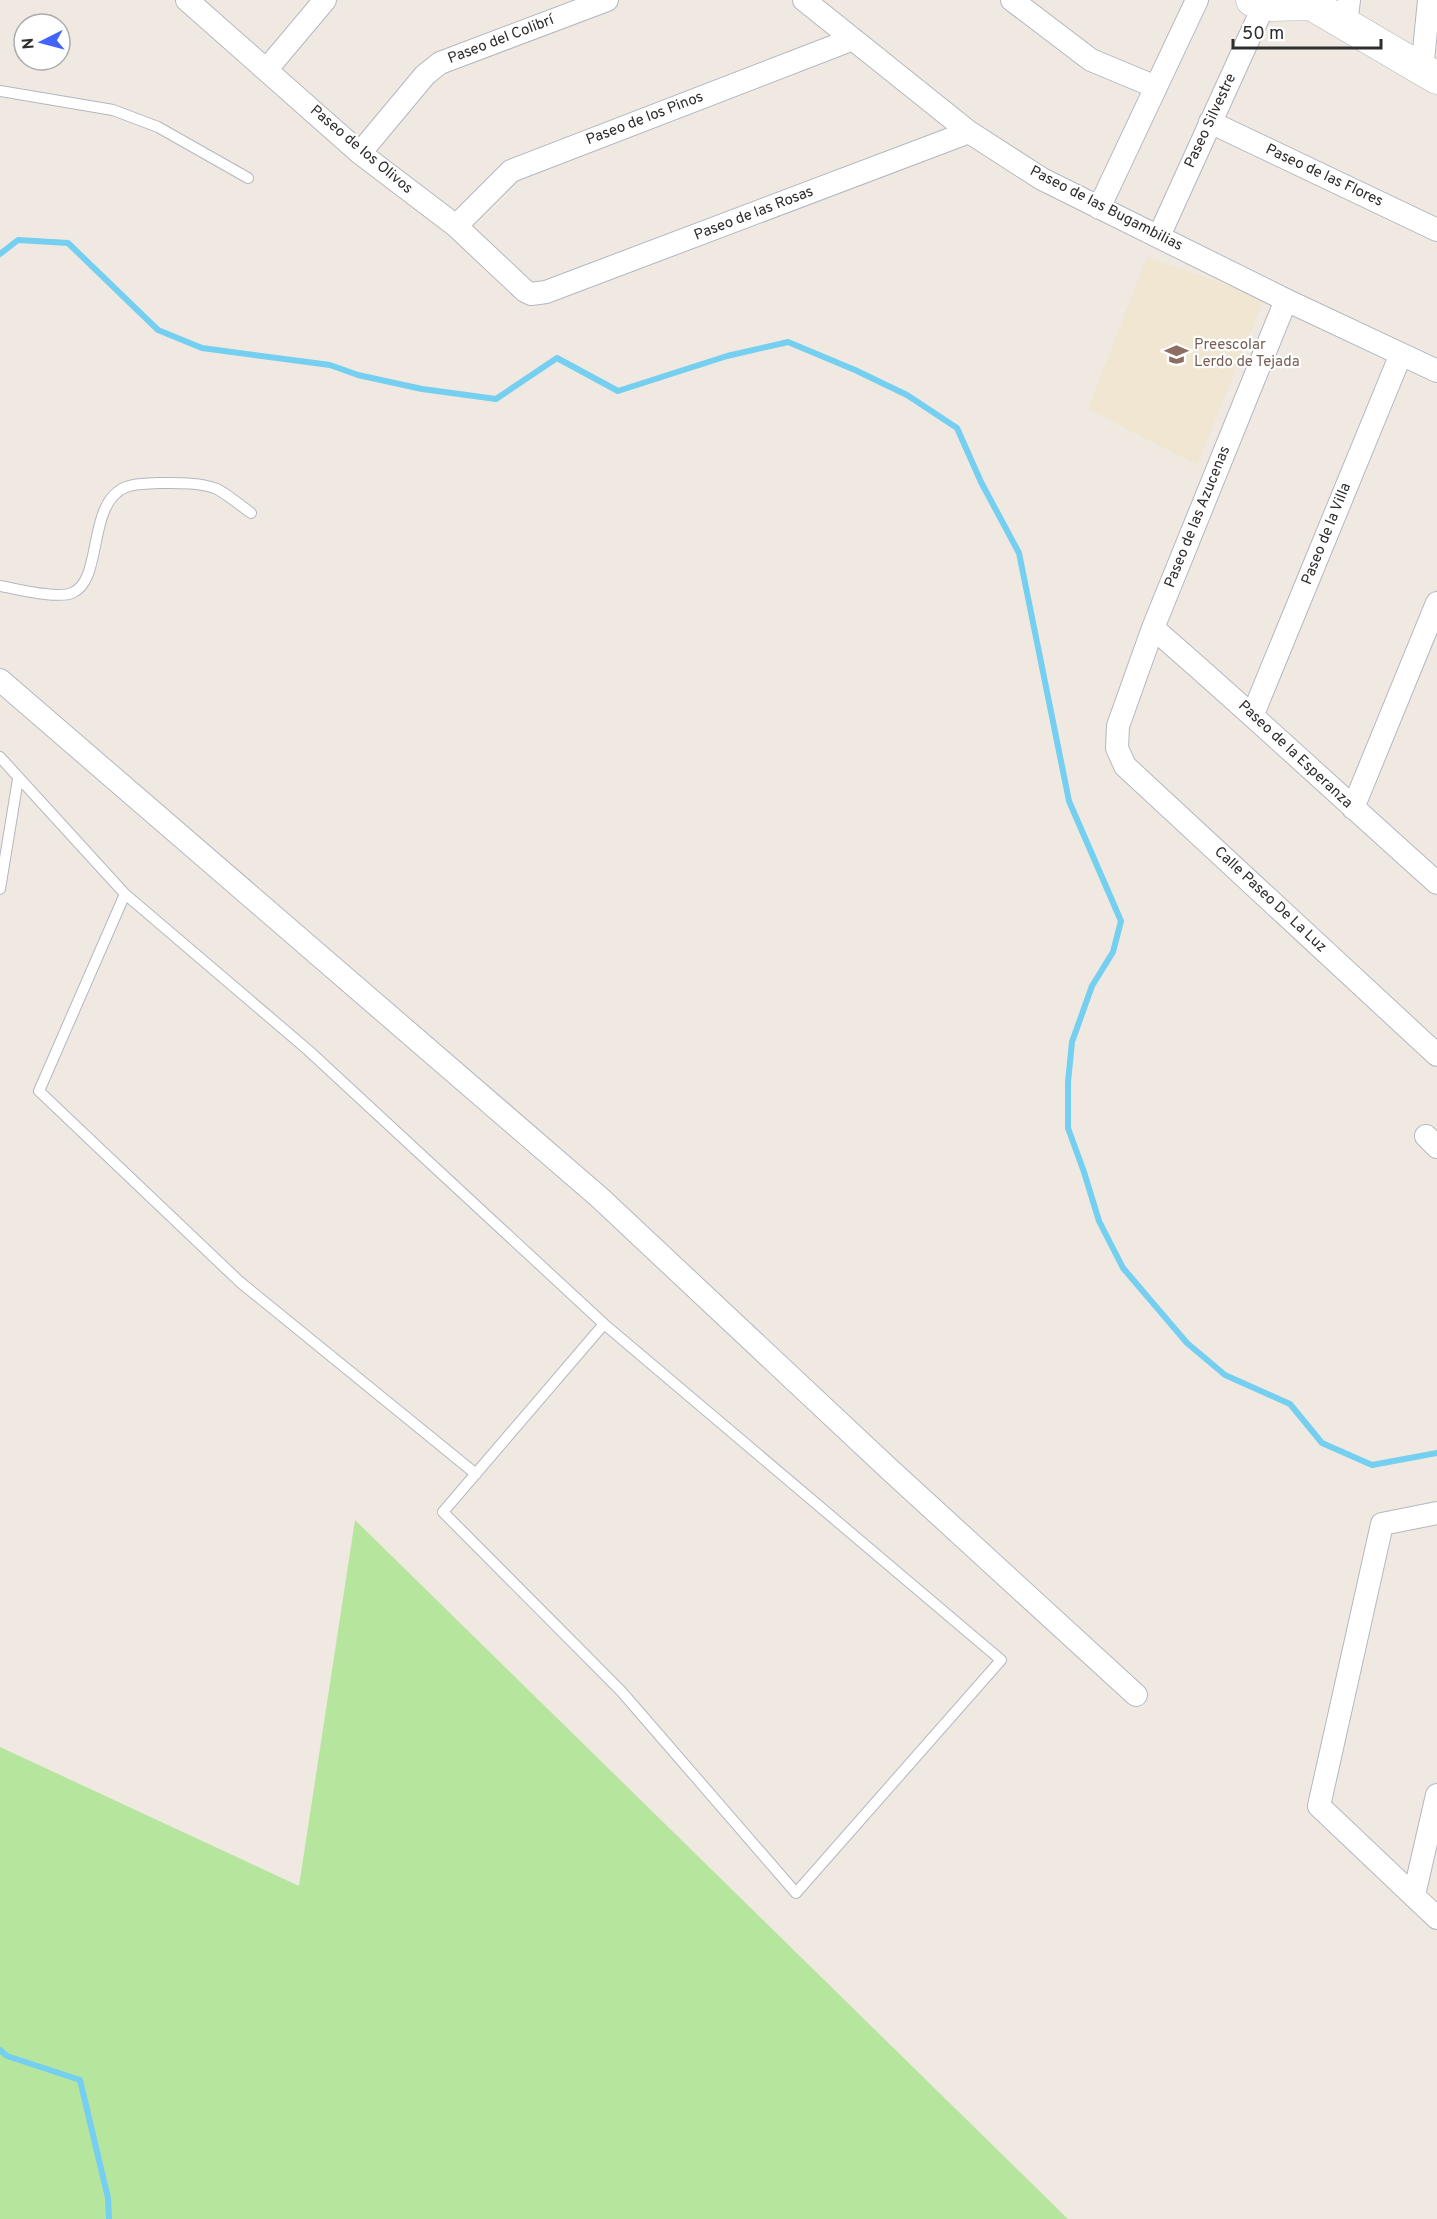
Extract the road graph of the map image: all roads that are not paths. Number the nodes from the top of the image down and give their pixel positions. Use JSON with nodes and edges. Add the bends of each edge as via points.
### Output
{"nodes":[{"id":1,"x":187,"y":0,"type":"edge"},
{"id":2,"x":326,"y":0,"type":"edge"},
{"id":3,"x":608,"y":0,"type":"edge"},
{"id":4,"x":804,"y":0,"type":"edge"},
{"id":5,"x":1012,"y":0,"type":"edge"},
{"id":6,"x":1197,"y":0,"type":"edge"},
{"id":7,"x":1429,"y":0,"type":"edge"},
{"id":8,"x":1310,"y":2,"type":"edge"},
{"id":9,"x":1258,"y":3,"type":"edge"},
{"id":10,"x":1348,"y":12,"type":"edge"},
{"id":11,"x":853,"y":39,"type":"junction"},
{"id":12,"x":267,"y":69,"type":"junction"},
{"id":13,"x":1430,"y":75,"type":"edge"},
{"id":14,"x":1156,"y":87,"type":"junction"},
{"id":15,"x":0,"y":91,"type":"edge"},
{"id":16,"x":1210,"y":122,"type":"junction"},
{"id":17,"x":969,"y":132,"type":"junction"},
{"id":18,"x":360,"y":153,"type":"junction"},
{"id":19,"x":248,"y":178,"type":"dead end"},
{"id":20,"x":1099,"y":208,"type":"junction"},
{"id":21,"x":456,"y":226,"type":"junction"},
{"id":22,"x":1437,"y":230,"type":"edge"},
{"id":23,"x":1159,"y":236,"type":"junction"},
{"id":24,"x":538,"y":294,"type":"joint"},
{"id":25,"x":1286,"y":300,"type":"junction"},
{"id":26,"x":1401,"y":354,"type":"junction"},
{"id":27,"x":1437,"y":371,"type":"edge"},
{"id":28,"x":250,"y":513,"type":"dead end"},
{"id":29,"x":0,"y":586,"type":"edge"},
{"id":30,"x":1437,"y":603,"type":"edge"},
{"id":31,"x":1153,"y":628,"type":"junction"},
{"id":32,"x":0,"y":680,"type":"edge"},
{"id":33,"x":1252,"y":714,"type":"junction"},
{"id":34,"x":1117,"y":737,"type":"joint"},
{"id":35,"x":0,"y":758,"type":"edge"},
{"id":36,"x":18,"y":779,"type":"junction"},
{"id":37,"x":1353,"y":808,"type":"junction"},
{"id":38,"x":1437,"y":883,"type":"edge"},
{"id":39,"x":0,"y":889,"type":"edge"},
{"id":40,"x":125,"y":894,"type":"junction"},
{"id":41,"x":1437,"y":1055,"type":"edge"},
{"id":42,"x":604,"y":1324,"type":"junction"},
{"id":43,"x":476,"y":1474,"type":"junction"},
{"id":44,"x":1437,"y":1513,"type":"edge"},
{"id":45,"x":1136,"y":1695,"type":"dead end"},
{"id":46,"x":1437,"y":1795,"type":"edge"},
{"id":47,"x":1414,"y":1895,"type":"junction"},
{"id":48,"x":1437,"y":1918,"type":"edge"}],
"edges":[{"from":1,"to":12,"type":"street","name":"Paseo de los Olivos"},
{"from":2,"to":12,"type":"street"},
{"from":3,"to":18,"type":"street","name":"Paseo del Colibrí","via":[[440,63],[425,75]]},
{"from":4,"to":11,"type":"street","name":"Paseo de las Bugambilias"},
{"from":5,"to":14,"type":"street","via":[[1091,60]]},
{"from":6,"to":14,"type":"street"},
{"from":7,"to":13,"type":"street"},
{"from":8,"to":9,"type":"street"},
{"from":8,"to":10,"type":"street"},
{"from":9,"to":16,"type":"street","name":"Paseo Silvestre"},
{"from":10,"to":13,"type":"street"},
{"from":11,"to":17,"type":"street","name":"Paseo de las Bugambilias"},
{"from":11,"to":21,"type":"street","name":"Paseo de los Pinos","via":[[511,171]]},
{"from":12,"to":18,"type":"street","name":"Paseo de los Olivos"},
{"from":14,"to":20,"type":"street"},
{"from":15,"to":19,"type":"lane","via":[[113,110],[158,127]]},
{"from":16,"to":22,"type":"street","name":"Paseo de las Flores"},
{"from":16,"to":23,"type":"street","name":"Paseo Silvestre"},
{"from":17,"to":20,"type":"street","name":"Paseo de las Bugambilias","via":[[1042,179]]},
{"from":17,"to":24,"type":"street","name":"Paseo de las Rosas"},
{"from":18,"to":21,"type":"street","name":"Paseo de los Olivos"},
{"from":20,"to":23,"type":"street","name":"Paseo de las Bugambilias"},
{"from":21,"to":24,"type":"street","name":"Paseo de los Olivos","via":[[525,291]]},
{"from":23,"to":25,"type":"street","name":"Paseo de las Bugambilias"},
{"from":25,"to":26,"type":"street","name":"Paseo de las Bugambilias"},
{"from":25,"to":31,"type":"street","name":"Paseo de las Azucenas"},
{"from":26,"to":27,"type":"street","name":"Paseo de las Bugambilias"},
{"from":26,"to":33,"type":"street","name":"Paseo de la Villa"},
{"from":28,"to":29,"type":"lane","via":[[216,489],[183,482],[126,487],[113,495],[104,509],[88,573],[74,593],[60,595]]},
{"from":30,"to":37,"type":"street"},
{"from":31,"to":33,"type":"street","name":"Paseo de la Esperanza"},
{"from":31,"to":34,"type":"street","name":"Paseo de las Azucenas"},
{"from":32,"to":45,"type":"street","via":[[599,1197]]},
{"from":33,"to":37,"type":"street","name":"Paseo de la Esperanza"},
{"from":34,"to":41,"type":"street","name":"Calle Paseo De La Luz","via":[[1119,757],[1125,766]]},
{"from":35,"to":36,"type":"lane"},
{"from":36,"to":39,"type":"lane"},
{"from":36,"to":40,"type":"lane"},
{"from":37,"to":38,"type":"street","name":"Paseo de la Esperanza"},
{"from":40,"to":42,"type":"lane","via":[[308,1050]]},
{"from":40,"to":43,"type":"lane","via":[[39,1091],[240,1282]]},
{"from":42,"to":43,"type":"lane"},
{"from":42,"to":43,"type":"lane","via":[[1001,1660],[796,1893],[621,1691],[443,1512]]},
{"from":44,"to":47,"type":"street","via":[[1382,1524],[1319,1806]]},
{"from":46,"to":47,"type":"street"},
{"from":47,"to":48,"type":"street"}]}
